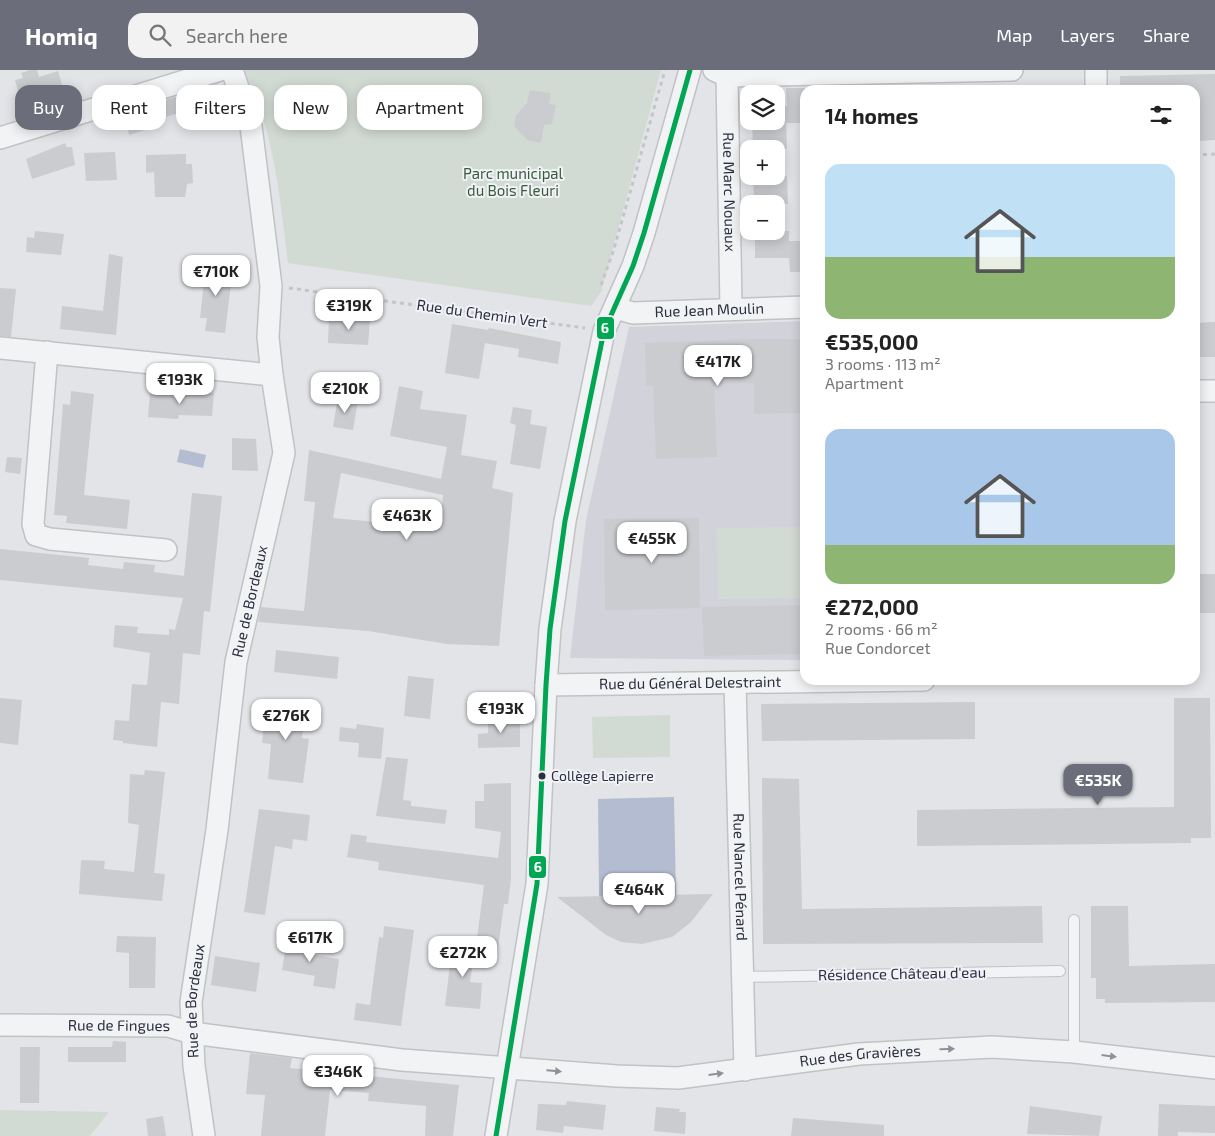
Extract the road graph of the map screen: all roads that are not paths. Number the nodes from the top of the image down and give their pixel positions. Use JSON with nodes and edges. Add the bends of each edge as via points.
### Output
{"nodes":[{"id":1,"x":220,"y":70,"type":"edge"},
{"id":2,"x":232,"y":70,"type":"edge"},
{"id":3,"x":690,"y":70,"type":"edge"},
{"id":4,"x":1012,"y":70,"type":"edge"},
{"id":5,"x":1096,"y":70,"type":"edge"},
{"id":6,"x":720,"y":73,"type":"edge"},
{"id":7,"x":1096,"y":85,"type":"edge"},
{"id":8,"x":0,"y":138,"type":"edge"},
{"id":9,"x":800,"y":307,"type":"edge"},
{"id":10,"x":614,"y":308,"type":"junction"},
{"id":11,"x":731,"y":308,"type":"junction"},
{"id":12,"x":0,"y":348,"type":"edge"},
{"id":13,"x":47,"y":352,"type":"junction"},
{"id":14,"x":272,"y":375,"type":"junction"},
{"id":15,"x":1200,"y":391,"type":"edge"},
{"id":16,"x":1215,"y":391,"type":"edge"},
{"id":17,"x":166,"y":550,"type":"dead end"},
{"id":18,"x":800,"y":682,"type":"edge"},
{"id":19,"x":735,"y":683,"type":"junction"},
{"id":20,"x":546,"y":685,"type":"junction"},
{"id":21,"x":1074,"y":920,"type":"dead end"},
{"id":22,"x":1060,"y":970,"type":"dead end"},
{"id":23,"x":743,"y":977,"type":"junction"},
{"id":24,"x":0,"y":1025,"type":"edge"},
{"id":25,"x":192,"y":1033,"type":"junction"},
{"id":26,"x":1074,"y":1052,"type":"junction"},
{"id":27,"x":506,"y":1067,"type":"junction"},
{"id":28,"x":1215,"y":1068,"type":"edge"},
{"id":29,"x":745,"y":1070,"type":"junction"},
{"id":30,"x":204,"y":1136,"type":"edge"},
{"id":31,"x":496,"y":1136,"type":"edge"}],
"edges":[{"from":1,"to":8,"type":"street"},
{"from":2,"to":14,"type":"street","name":"Rue de Bordeaux","via":[[251,126],[271,286],[268,337]]},
{"from":3,"to":10,"type":"street","via":[[644,233]]},
{"from":4,"to":6,"type":"street"},
{"from":5,"to":7,"type":"street"},
{"from":6,"to":11,"type":"street","name":"Rue Marc Nouaux"},
{"from":9,"to":11,"type":"street","name":"Rue Jean Moulin"},
{"from":10,"to":11,"type":"street","name":"Rue Jean Moulin","via":[[633,313]]},
{"from":10,"to":20,"type":"street","via":[[593,326],[592,385],[565,520]]},
{"from":12,"to":13,"type":"street"},
{"from":13,"to":14,"type":"street"},
{"from":13,"to":17,"type":"street","via":[[33,524],[36,535]]},
{"from":14,"to":25,"type":"street","name":"Rue de Bordeaux","via":[[284,453],[236,662],[217,830],[191,1002]]},
{"from":15,"to":16,"type":"street"},
{"from":18,"to":19,"type":"street","name":"Rue du Général Delestraint"},
{"from":19,"to":20,"type":"street","name":"Rue du Général Delestraint"},
{"from":19,"to":23,"type":"street","name":"Rue Nancel Pénard"},
{"from":20,"to":27,"type":"street","via":[[536,884],[528,949]]},
{"from":21,"to":26,"type":"lane"},
{"from":22,"to":23,"type":"lane","name":"Résidence Château d'eau"},
{"from":23,"to":29,"type":"street","name":"Rue Nancel Pénard"},
{"from":24,"to":25,"type":"street","name":"Rue de Fingues","via":[[137,1024],[168,1026]]},
{"from":25,"to":27,"type":"street","name":"Rue de Fingues","via":[[402,1060]]},
{"from":25,"to":30,"type":"street","name":"Rue de Bordeaux"},
{"from":26,"to":28,"type":"street","name":"Rue des Gravières","one_way":true},
{"from":29,"to":26,"type":"street","name":"Rue des Gravières","one_way":true,"via":[[859,1054],[928,1049],[992,1047]]},
{"from":27,"to":29,"type":"street","name":"Rue des Gravières","one_way":true,"via":[[678,1078]]},
{"from":27,"to":31,"type":"street"}]}
